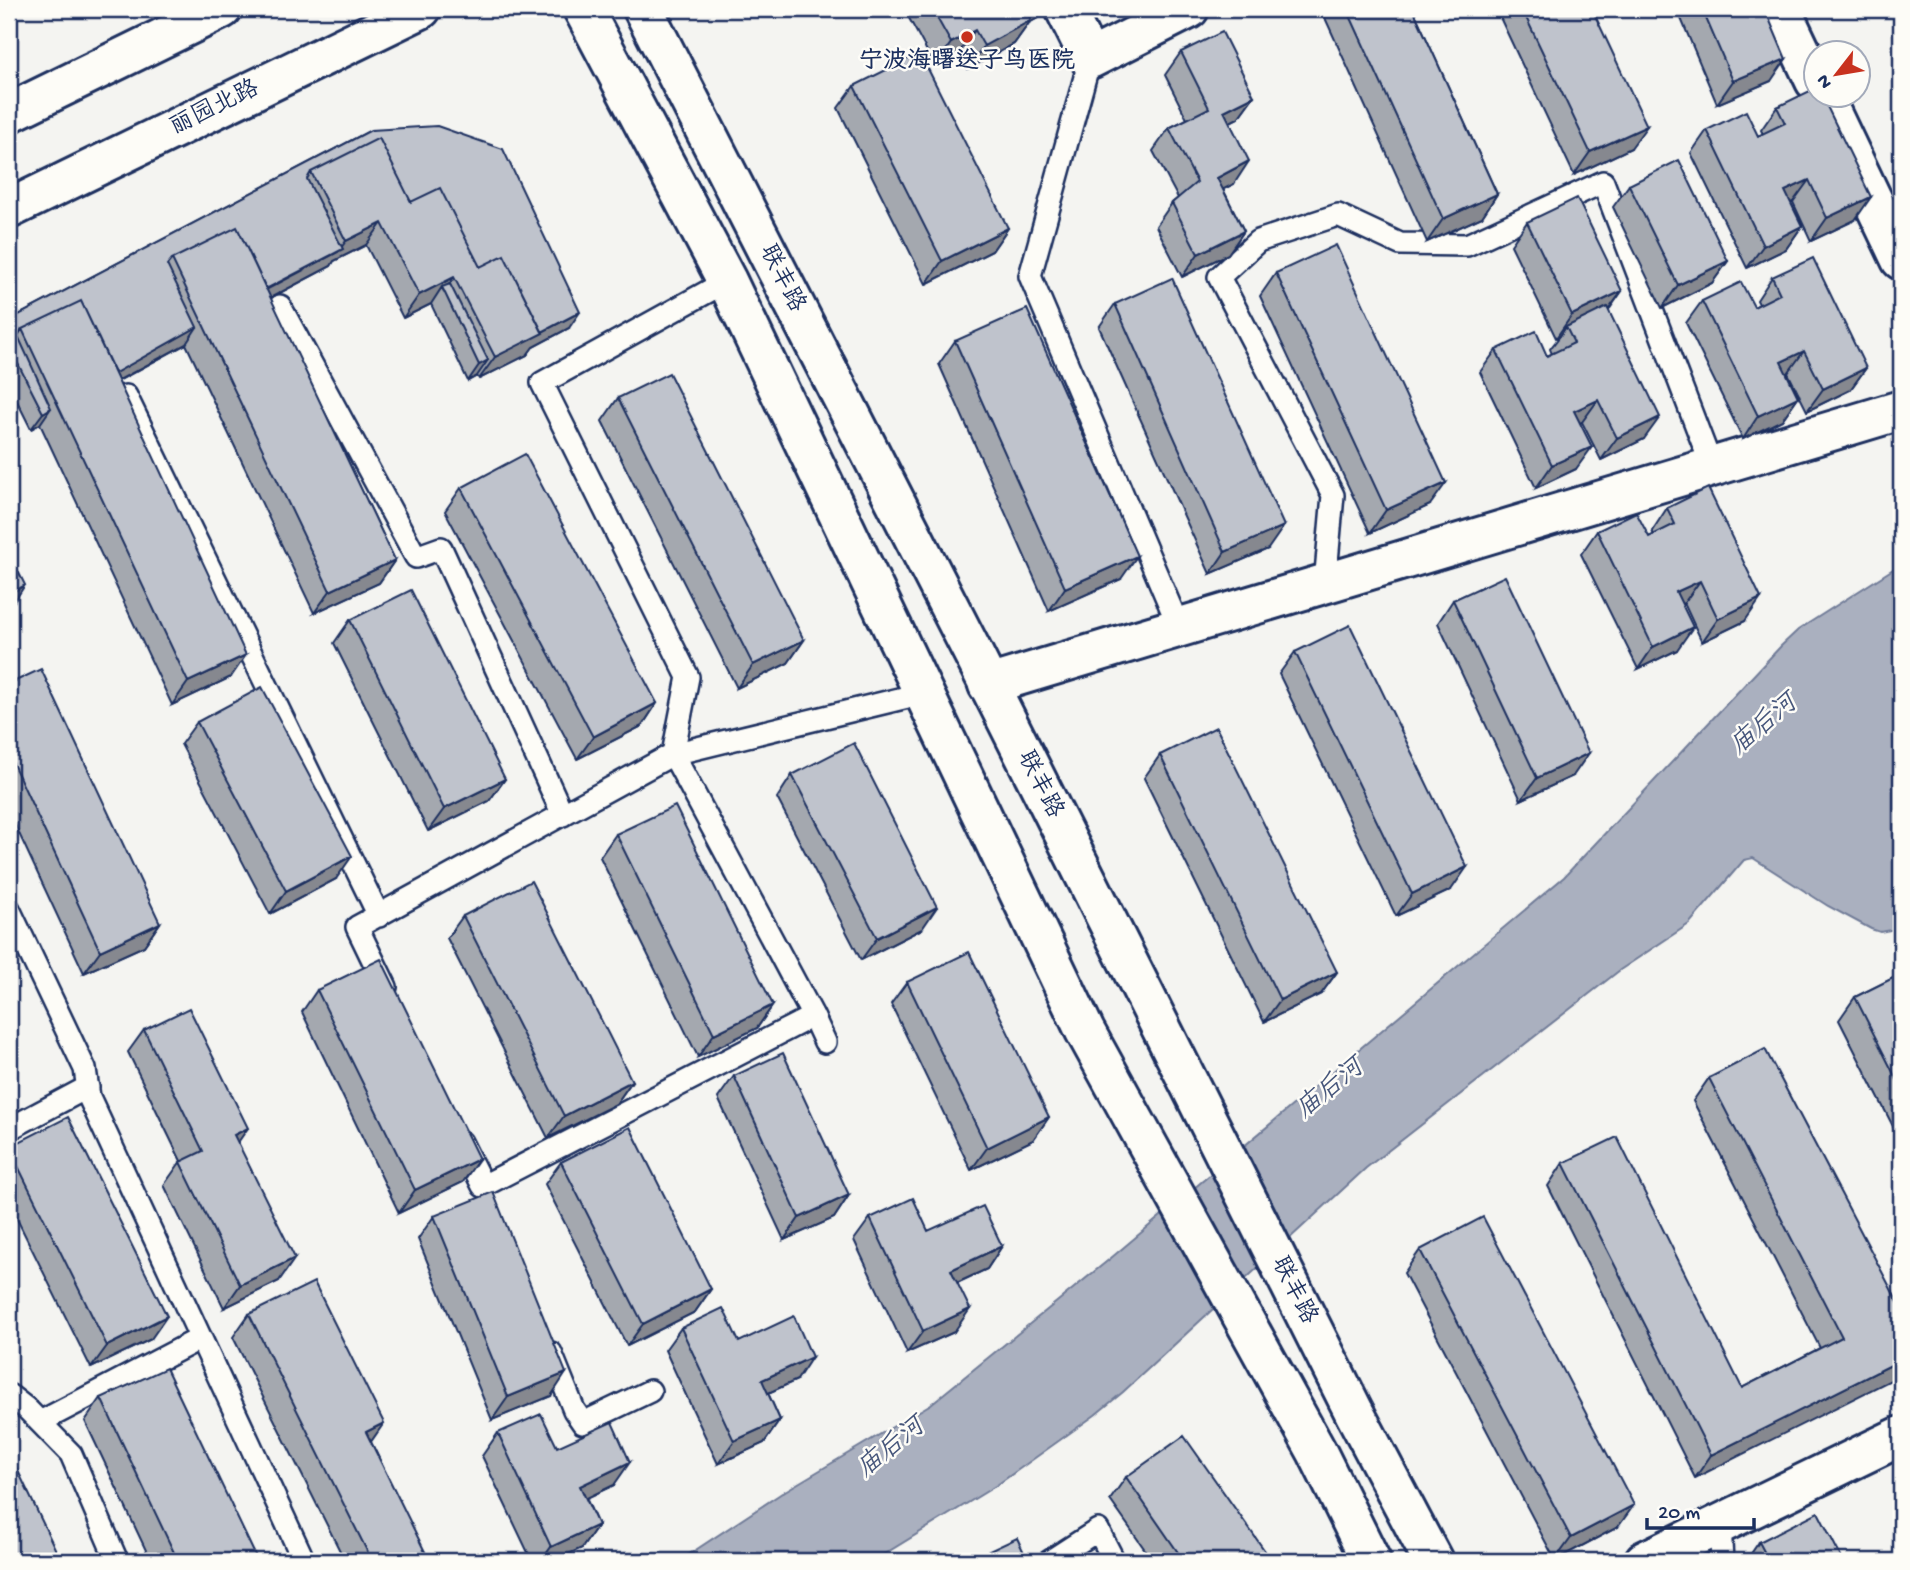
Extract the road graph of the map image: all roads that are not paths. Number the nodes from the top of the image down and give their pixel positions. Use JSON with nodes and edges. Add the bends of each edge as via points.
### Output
{"nodes":[{"id":1,"x":222,"y":9,"type":"edge"},
{"id":2,"x":421,"y":9,"type":"edge"},
{"id":3,"x":583,"y":9,"type":"edge"},
{"id":4,"x":643,"y":9,"type":"edge"},
{"id":5,"x":1065,"y":9,"type":"edge"},
{"id":6,"x":1189,"y":9,"type":"edge"},
{"id":7,"x":1781,"y":9,"type":"edge"},
{"id":8,"x":1801,"y":51,"type":"edge"},
{"id":9,"x":1090,"y":59,"type":"junction"},
{"id":10,"x":1829,"y":108,"type":"edge"},
{"id":11,"x":9,"y":113,"type":"edge"},
{"id":12,"x":9,"y":209,"type":"edge"},
{"id":13,"x":1901,"y":260,"type":"edge"},
{"id":14,"x":727,"y":281,"type":"junction"},
{"id":15,"x":281,"y":306,"type":"edge"},
{"id":16,"x":126,"y":396,"type":"edge"},
{"id":17,"x":1901,"y":410,"type":"edge"},
{"id":18,"x":1712,"y":467,"type":"junction"},
{"id":19,"x":1325,"y":583,"type":"junction"},
{"id":20,"x":1179,"y":627,"type":"junction"},
{"id":21,"x":989,"y":685,"type":"junction"},
{"id":22,"x":924,"y":693,"type":"junction"},
{"id":23,"x":673,"y":754,"type":"junction"},
{"id":24,"x":563,"y":815,"type":"junction"},
{"id":25,"x":9,"y":909,"type":"edge"},
{"id":26,"x":379,"y":916,"type":"junction"},
{"id":27,"x":393,"y":1001,"type":"edge"},
{"id":28,"x":813,"y":1016,"type":"junction"},
{"id":29,"x":825,"y":1042,"type":"dead end"},
{"id":30,"x":88,"y":1087,"type":"junction"},
{"id":31,"x":453,"y":1124,"type":"edge"},
{"id":32,"x":9,"y":1129,"type":"edge"},
{"id":33,"x":482,"y":1186,"type":"junction"},
{"id":34,"x":493,"y":1211,"type":"edge"},
{"id":35,"x":543,"y":1335,"type":"edge"},
{"id":36,"x":201,"y":1338,"type":"junction"},
{"id":37,"x":650,"y":1391,"type":"dead end"},
{"id":38,"x":9,"y":1395,"type":"edge"},
{"id":39,"x":40,"y":1422,"type":"junction"},
{"id":40,"x":1901,"y":1436,"type":"edge"},
{"id":41,"x":1721,"y":1543,"type":"edge"},
{"id":42,"x":117,"y":1561,"type":"edge"},
{"id":43,"x":304,"y":1561,"type":"edge"},
{"id":44,"x":1050,"y":1561,"type":"edge"},
{"id":45,"x":1114,"y":1561,"type":"edge"},
{"id":46,"x":1371,"y":1561,"type":"edge"},
{"id":47,"x":1433,"y":1561,"type":"edge"},
{"id":48,"x":1644,"y":1561,"type":"edge"}],
"edges":[{"from":1,"to":11,"type":"main road"},
{"from":2,"to":12,"type":"main road","name":"丽园北路"},
{"from":3,"to":14,"type":"main road","name":"联丰路"},
{"from":4,"to":21,"type":"main road","name":"联丰路"},
{"from":5,"to":9,"type":"main road"},
{"from":6,"to":9,"type":"main road"},
{"from":7,"to":8,"type":"main road"},
{"from":9,"to":20,"type":"lane","via":[[1030,276]]},
{"from":10,"to":13,"type":"main road"},
{"from":14,"to":22,"type":"main road","name":"联丰路"},
{"from":14,"to":23,"type":"lane","via":[[542,383],[688,677]]},
{"from":15,"to":24,"type":"lane","via":[[416,557],[441,548]]},
{"from":16,"to":26,"type":"lane"},
{"from":17,"to":18,"type":"main road"},
{"from":18,"to":19,"type":"main road"},
{"from":18,"to":19,"type":"lane","via":[[1603,182],[1467,245],[1400,244],[1338,215],[1258,241],[1219,277],[1333,495]]},
{"from":19,"to":20,"type":"main road"},
{"from":20,"to":21,"type":"main road"},
{"from":21,"to":47,"type":"main road","name":"联丰路","via":[[1353,1412]]},
{"from":22,"to":23,"type":"lane"},
{"from":22,"to":46,"type":"main road","name":"联丰路","via":[[1085,1031],[1317,1452]]},
{"from":23,"to":24,"type":"lane"},
{"from":23,"to":28,"type":"lane"},
{"from":24,"to":26,"type":"lane"},
{"from":25,"to":30,"type":"lane","via":[[85,1069]]},
{"from":26,"to":27,"type":"lane","via":[[358,928]]},
{"from":28,"to":29,"type":"lane"},
{"from":28,"to":33,"type":"lane"},
{"from":30,"to":32,"type":"lane"},
{"from":30,"to":36,"type":"lane"},
{"from":31,"to":33,"type":"lane"},
{"from":33,"to":34,"type":"lane"},
{"from":35,"to":37,"type":"lane","via":[[583,1423]]},
{"from":36,"to":39,"type":"lane"},
{"from":36,"to":43,"type":"lane"},
{"from":38,"to":39,"type":"lane"},
{"from":39,"to":42,"type":"lane","via":[[71,1454]]},
{"from":40,"to":41,"type":"main road"},
{"from":41,"to":48,"type":"main road"},
{"from":44,"to":45,"type":"lane","via":[[1098,1530]]}]}
